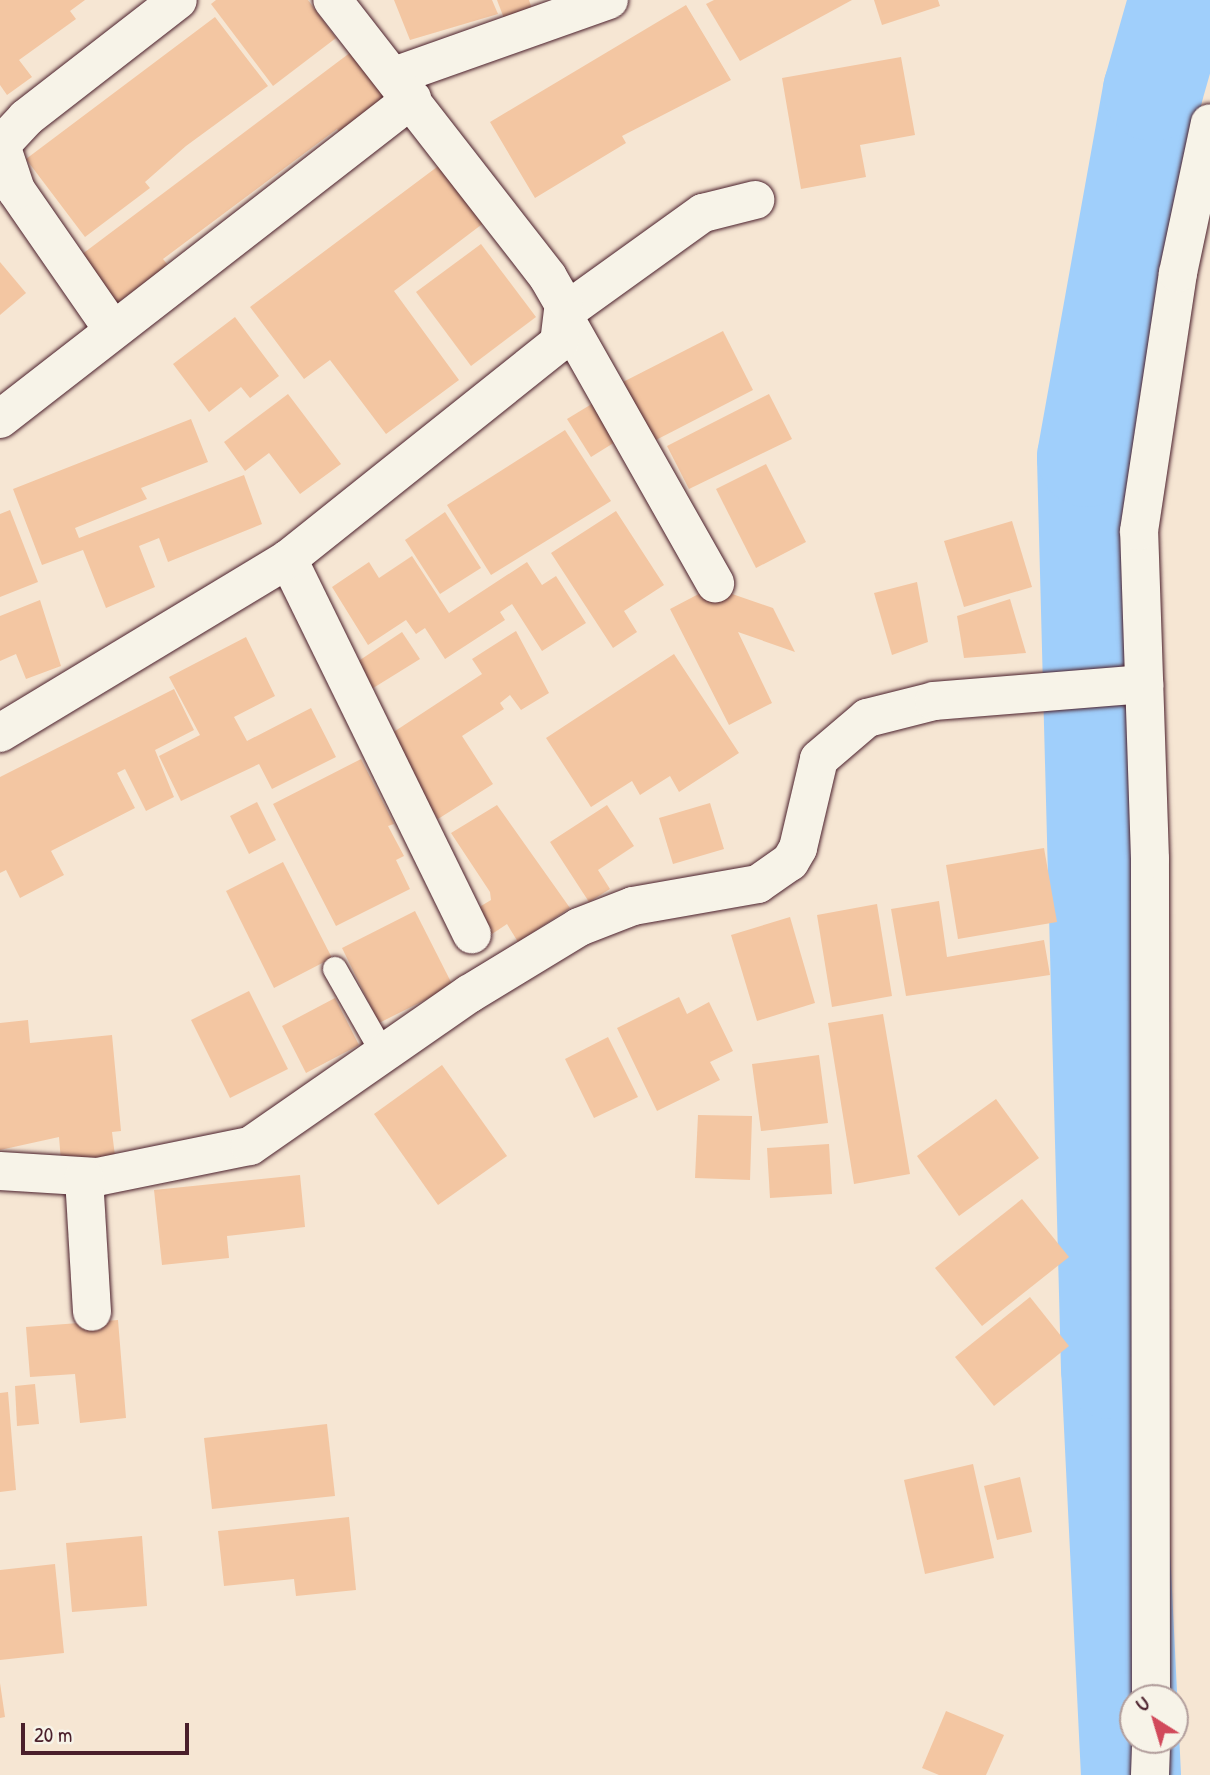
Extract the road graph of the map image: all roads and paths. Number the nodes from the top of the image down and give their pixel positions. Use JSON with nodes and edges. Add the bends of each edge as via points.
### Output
{"nodes":[{"id":1,"x":178,"y":0,"type":"edge"},
{"id":2,"x":332,"y":0,"type":"edge"},
{"id":3,"x":610,"y":0,"type":"edge"},
{"id":4,"x":403,"y":87,"type":"junction"},
{"id":5,"x":1210,"y":123,"type":"edge"},
{"id":6,"x":1,"y":146,"type":"edge"},
{"id":7,"x":755,"y":201,"type":"dead end"},
{"id":8,"x":565,"y":315,"type":"junction"},
{"id":9,"x":113,"y":330,"type":"junction"},
{"id":10,"x":0,"y":419,"type":"edge"},
{"id":11,"x":288,"y":559,"type":"junction"},
{"id":12,"x":715,"y":583,"type":"dead end"},
{"id":13,"x":1129,"y":686,"type":"junction"},
{"id":14,"x":0,"y":733,"type":"edge"},
{"id":15,"x":472,"y":934,"type":"dead end"},
{"id":16,"x":335,"y":969,"type":"dead end"},
{"id":17,"x":384,"y":1055,"type":"junction"},
{"id":18,"x":0,"y":1171,"type":"edge"},
{"id":19,"x":84,"y":1177,"type":"junction"},
{"id":20,"x":92,"y":1312,"type":"dead end"},
{"id":21,"x":1151,"y":1684,"type":"edge"},
{"id":22,"x":1151,"y":1754,"type":"edge"},
{"id":23,"x":1150,"y":1775,"type":"edge"}],
"edges":[{"from":1,"to":6,"type":"street","via":[[26,118]]},
{"from":2,"to":4,"type":"street"},
{"from":3,"to":4,"type":"street"},
{"from":4,"to":8,"type":"street","via":[[548,278]]},
{"from":4,"to":9,"type":"street"},
{"from":5,"to":13,"type":"street","via":[[1178,273],[1139,531]]},
{"from":6,"to":9,"type":"street","via":[[16,190]]},
{"from":7,"to":8,"type":"street","via":[[703,213]]},
{"from":8,"to":11,"type":"street","via":[[559,343],[545,359]]},
{"from":8,"to":12,"type":"street"},
{"from":9,"to":10,"type":"street"},
{"from":11,"to":14,"type":"street"},
{"from":11,"to":15,"type":"street"},
{"from":13,"to":17,"type":"street","via":[[934,701],[867,718],[819,759],[798,848],[776,874],[720,892],[633,906],[579,927]]},
{"from":13,"to":21,"type":"street","via":[[1150,859]]},
{"from":16,"to":17,"type":"lane"},
{"from":17,"to":19,"type":"street","via":[[250,1146]]},
{"from":18,"to":19,"type":"street"},
{"from":19,"to":20,"type":"street"},
{"from":22,"to":23,"type":"street"}]}
